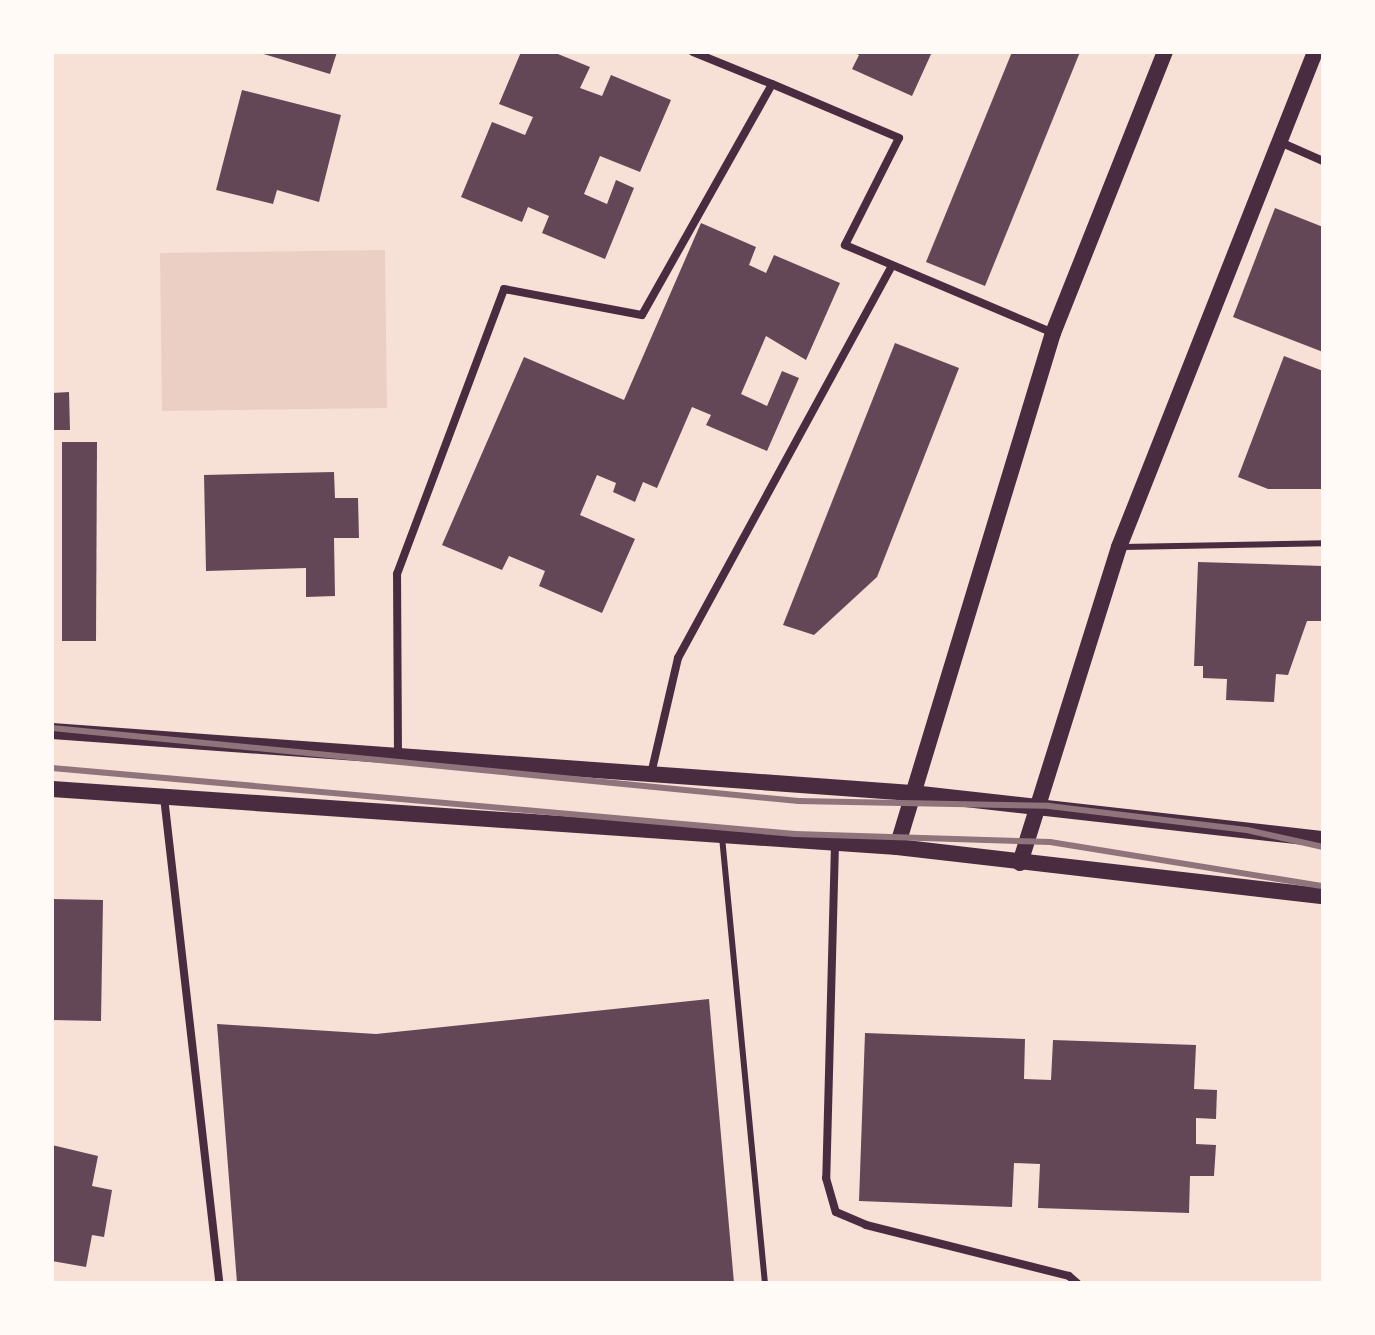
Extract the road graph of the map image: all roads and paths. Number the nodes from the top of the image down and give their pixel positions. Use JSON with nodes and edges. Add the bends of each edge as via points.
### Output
{"nodes":[{"id":1,"x":693,"y":52,"type":"edge"},
{"id":2,"x":1165,"y":52,"type":"edge"},
{"id":3,"x":1315,"y":52,"type":"edge"},
{"id":4,"x":772,"y":84,"type":"junction"},
{"id":5,"x":1279,"y":141,"type":"junction"},
{"id":6,"x":1323,"y":161,"type":"edge"},
{"id":7,"x":892,"y":265,"type":"junction"},
{"id":8,"x":1053,"y":333,"type":"junction"},
{"id":9,"x":1323,"y":543,"type":"edge"},
{"id":10,"x":1119,"y":547,"type":"junction"},
{"id":11,"x":52,"y":731,"type":"edge"},
{"id":12,"x":398,"y":759,"type":"junction"},
{"id":13,"x":651,"y":777,"type":"junction"},
{"id":14,"x":52,"y":789,"type":"edge"},
{"id":15,"x":912,"y":793,"type":"junction"},
{"id":16,"x":164,"y":797,"type":"junction"},
{"id":17,"x":1037,"y":807,"type":"junction"},
{"id":18,"x":722,"y":837,"type":"junction"},
{"id":19,"x":1323,"y":839,"type":"edge"},
{"id":20,"x":835,"y":844,"type":"junction"},
{"id":21,"x":897,"y":847,"type":"junction"},
{"id":22,"x":1020,"y":863,"type":"junction"},
{"id":23,"x":1323,"y":896,"type":"edge"},
{"id":24,"x":1069,"y":1280,"type":"edge"},
{"id":25,"x":219,"y":1283,"type":"edge"},
{"id":26,"x":765,"y":1283,"type":"edge"},
{"id":27,"x":1077,"y":1283,"type":"edge"}],
"edges":[{"from":1,"to":4,"type":"street"},
{"from":2,"to":8,"type":"main road"},
{"from":3,"to":5,"type":"main road"},
{"from":4,"to":7,"type":"street","via":[[899,138],[845,245]]},
{"from":4,"to":12,"type":"street","via":[[642,315],[504,289],[397,574]]},
{"from":5,"to":6,"type":"street"},
{"from":5,"to":10,"type":"main road"},
{"from":7,"to":8,"type":"street"},
{"from":7,"to":13,"type":"street","via":[[678,658]]},
{"from":8,"to":15,"type":"main road"},
{"from":9,"to":10,"type":"lane"},
{"from":10,"to":17,"type":"main road"},
{"from":11,"to":12,"type":"main road"},
{"from":12,"to":13,"type":"main road"},
{"from":13,"to":15,"type":"main road"},
{"from":14,"to":16,"type":"main road"},
{"from":15,"to":17,"type":"main road"},
{"from":15,"to":21,"type":"main road"},
{"from":16,"to":18,"type":"main road"},
{"from":16,"to":25,"type":"street"},
{"from":17,"to":19,"type":"main road"},
{"from":17,"to":22,"type":"main road"},
{"from":18,"to":20,"type":"main road"},
{"from":18,"to":26,"type":"lane"},
{"from":20,"to":21,"type":"main road"},
{"from":20,"to":24,"type":"street","via":[[826,1178],[836,1212],[866,1225]]},
{"from":21,"to":22,"type":"main road"},
{"from":22,"to":23,"type":"main road"},
{"from":24,"to":27,"type":"street"}]}
